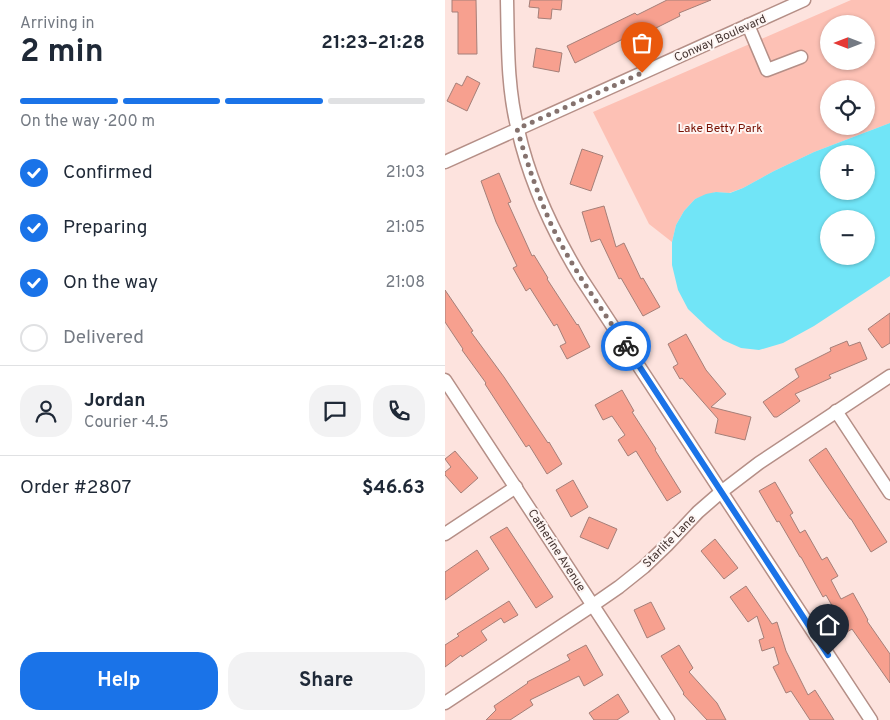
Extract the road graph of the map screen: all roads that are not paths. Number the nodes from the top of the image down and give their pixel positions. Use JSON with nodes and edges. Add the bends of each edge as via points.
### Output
{"nodes":[{"id":1,"x":507,"y":0,"type":"edge"},
{"id":2,"x":804,"y":0,"type":"edge"},
{"id":3,"x":748,"y":25,"type":"junction"},
{"id":4,"x":801,"y":57,"type":"dead end"},
{"id":5,"x":517,"y":129,"type":"junction"},
{"id":6,"x":445,"y":162,"type":"edge"},
{"id":7,"x":890,"y":376,"type":"edge"},
{"id":8,"x":445,"y":380,"type":"edge"},
{"id":9,"x":837,"y":411,"type":"junction"},
{"id":10,"x":515,"y":487,"type":"junction"},
{"id":11,"x":721,"y":492,"type":"junction"},
{"id":12,"x":890,"y":493,"type":"edge"},
{"id":13,"x":445,"y":534,"type":"edge"},
{"id":14,"x":593,"y":605,"type":"junction"},
{"id":15,"x":445,"y":703,"type":"edge"},
{"id":16,"x":668,"y":720,"type":"edge"},
{"id":17,"x":871,"y":720,"type":"edge"}],
"edges":[{"from":1,"to":5,"type":"street","via":[[509,64]]},
{"from":2,"to":3,"type":"street","name":"Conway Boulevard"},
{"from":3,"to":4,"type":"street","via":[[767,70]]},
{"from":3,"to":5,"type":"street","name":"Conway Boulevard"},
{"from":5,"to":6,"type":"street","name":"Conway Boulevard"},
{"from":5,"to":11,"type":"street","via":[[539,197],[566,253]]},
{"from":7,"to":9,"type":"street","name":"Starlite Lane"},
{"from":8,"to":10,"type":"street","name":"Catherine Avenue"},
{"from":9,"to":11,"type":"street","name":"Starlite Lane"},
{"from":9,"to":12,"type":"street"},
{"from":10,"to":13,"type":"street"},
{"from":10,"to":14,"type":"street","name":"Catherine Avenue"},
{"from":11,"to":14,"type":"street","name":"Starlite Lane","via":[[644,566]]},
{"from":11,"to":17,"type":"street"},
{"from":14,"to":15,"type":"street","name":"Starlite Lane"},
{"from":14,"to":16,"type":"street","name":"Catherine Avenue"}]}
